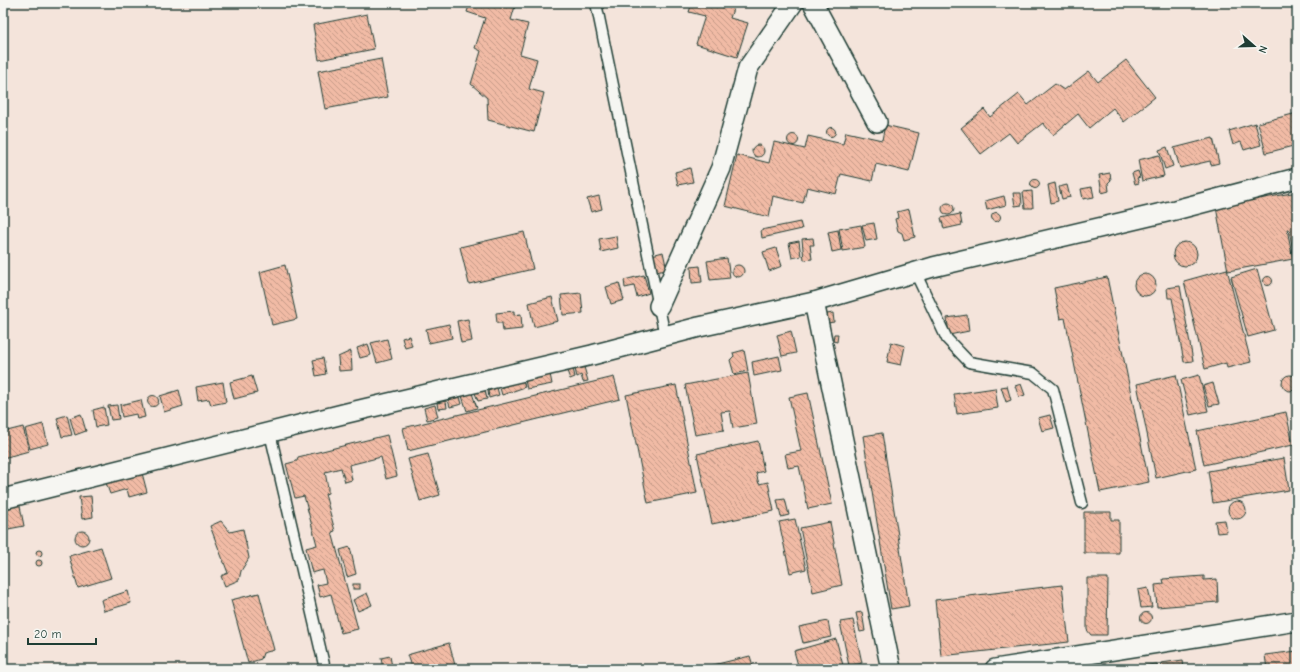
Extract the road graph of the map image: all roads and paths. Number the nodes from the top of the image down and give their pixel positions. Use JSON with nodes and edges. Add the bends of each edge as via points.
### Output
{"nodes":[{"id":1,"x":596,"y":3,"type":"edge"},
{"id":2,"x":793,"y":3,"type":"edge"},
{"id":3,"x":813,"y":3,"type":"edge"},
{"id":4,"x":877,"y":122,"type":"dead end"},
{"id":5,"x":1297,"y":178,"type":"edge"},
{"id":6,"x":915,"y":272,"type":"junction"},
{"id":7,"x":814,"y":302,"type":"junction"},
{"id":8,"x":659,"y":306,"type":"junction"},
{"id":9,"x":665,"y":336,"type":"junction"},
{"id":10,"x":270,"y":433,"type":"junction"},
{"id":11,"x":3,"y":499,"type":"edge"},
{"id":12,"x":1082,"y":503,"type":"dead end"},
{"id":13,"x":1297,"y":622,"type":"edge"},
{"id":14,"x":325,"y":669,"type":"edge"},
{"id":15,"x":890,"y":669,"type":"edge"},
{"id":16,"x":995,"y":669,"type":"edge"}],
"edges":[{"from":1,"to":8,"type":"lane"},
{"from":2,"to":8,"type":"street","via":[[748,68],[721,168]]},
{"from":3,"to":4,"type":"street"},
{"from":5,"to":6,"type":"street"},
{"from":6,"to":7,"type":"street"},
{"from":6,"to":12,"type":"lane","via":[[947,339],[969,362],[1033,373],[1053,389]]},
{"from":7,"to":9,"type":"street"},
{"from":7,"to":15,"type":"street"},
{"from":8,"to":9,"type":"lane"},
{"from":9,"to":10,"type":"street"},
{"from":10,"to":11,"type":"street"},
{"from":10,"to":14,"type":"lane"},
{"from":13,"to":16,"type":"street"}]}
